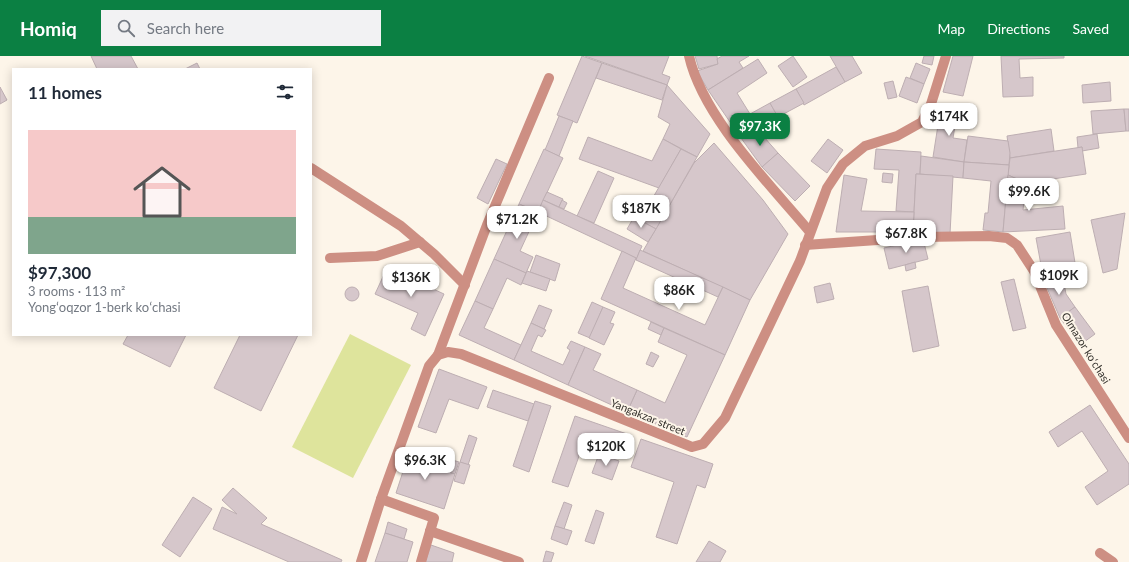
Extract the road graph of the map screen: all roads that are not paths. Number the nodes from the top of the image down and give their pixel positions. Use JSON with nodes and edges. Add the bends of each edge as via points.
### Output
{"nodes":[{"id":1,"x":689,"y":56,"type":"edge"},
{"id":2,"x":946,"y":56,"type":"edge"},
{"id":3,"x":549,"y":78,"type":"dead end"},
{"id":4,"x":312,"y":169,"type":"edge"},
{"id":5,"x":810,"y":232,"type":"junction"},
{"id":6,"x":420,"y":242,"type":"junction"},
{"id":7,"x":805,"y":245,"type":"junction"},
{"id":8,"x":330,"y":258,"type":"dead end"},
{"id":9,"x":465,"y":285,"type":"junction"},
{"id":10,"x":438,"y":354,"type":"junction"},
{"id":11,"x":1129,"y":438,"type":"edge"},
{"id":12,"x":382,"y":499,"type":"junction"},
{"id":13,"x":430,"y":530,"type":"junction"},
{"id":14,"x":1100,"y":553,"type":"dead end"},
{"id":15,"x":362,"y":562,"type":"edge"},
{"id":16,"x":421,"y":562,"type":"edge"},
{"id":17,"x":519,"y":562,"type":"edge"},
{"id":18,"x":1113,"y":562,"type":"edge"}],
"edges":[{"from":1,"to":5,"type":"street","via":[[705,96],[728,134]]},
{"from":2,"to":5,"type":"street","name":"Yangakzar street","via":[[931,104],[922,122],[897,136],[865,146],[843,164],[827,188]]},
{"from":3,"to":9,"type":"street","via":[[487,225]]},
{"from":4,"to":6,"type":"street","via":[[401,226]]},
{"from":5,"to":7,"type":"street","name":"Yangakzar street"},
{"from":6,"to":8,"type":"street","via":[[377,256]]},
{"from":6,"to":9,"type":"street"},
{"from":7,"to":10,"type":"street","name":"Yangakzar street","via":[[800,261],[725,418],[702,444],[692,447],[461,354]]},
{"from":7,"to":11,"type":"street","name":"Olmazor koʻchasi","via":[[922,237],[1007,238],[1017,245],[1034,271],[1056,325]]},
{"from":9,"to":10,"type":"street"},
{"from":10,"to":12,"type":"street","via":[[429,366]]},
{"from":12,"to":13,"type":"street","via":[[434,518]]},
{"from":12,"to":15,"type":"street"},
{"from":13,"to":16,"type":"street"},
{"from":13,"to":17,"type":"street"},
{"from":14,"to":18,"type":"street"}]}
